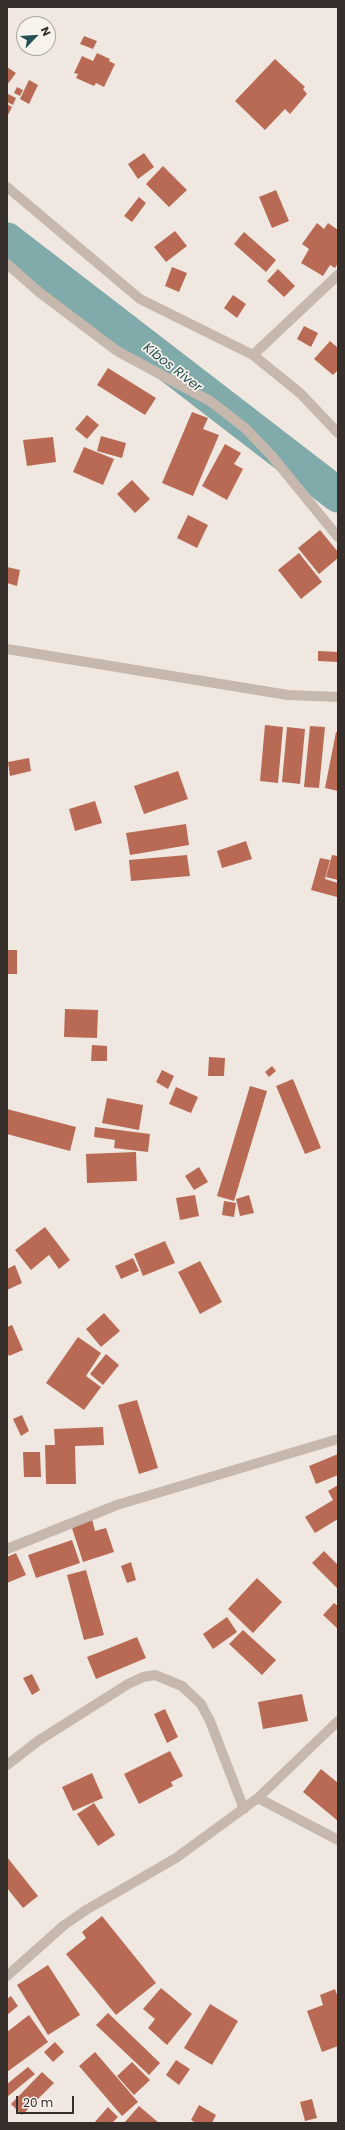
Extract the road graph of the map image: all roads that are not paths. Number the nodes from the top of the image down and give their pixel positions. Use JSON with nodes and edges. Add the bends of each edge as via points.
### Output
{"nodes":[{"id":1,"x":7,"y":187,"type":"edge"},
{"id":2,"x":7,"y":264,"type":"edge"},
{"id":3,"x":338,"y":275,"type":"edge"},
{"id":4,"x":253,"y":355,"type":"junction"},
{"id":5,"x":338,"y":433,"type":"edge"},
{"id":6,"x":338,"y":537,"type":"edge"},
{"id":7,"x":7,"y":649,"type":"edge"},
{"id":8,"x":338,"y":696,"type":"edge"},
{"id":9,"x":338,"y":1439,"type":"edge"},
{"id":10,"x":7,"y":1549,"type":"edge"},
{"id":11,"x":338,"y":1720,"type":"edge"},
{"id":12,"x":7,"y":1765,"type":"edge"},
{"id":13,"x":258,"y":1798,"type":"junction"},
{"id":14,"x":244,"y":1809,"type":"junction"},
{"id":15,"x":338,"y":1840,"type":"edge"},
{"id":16,"x":7,"y":1976,"type":"edge"}],
"edges":[{"from":1,"to":4,"type":"street","via":[[140,299]]},
{"from":2,"to":6,"type":"street","via":[[39,292],[117,351],[210,401],[246,428]]},
{"from":3,"to":4,"type":"street"},
{"from":4,"to":5,"type":"street","via":[[300,393]]},
{"from":7,"to":8,"type":"street","via":[[288,695]]},
{"from":9,"to":10,"type":"street","via":[[117,1506]]},
{"from":11,"to":13,"type":"street"},
{"from":12,"to":14,"type":"street","via":[[38,1740],[128,1684],[142,1677],[155,1675],[182,1686],[201,1704]]},
{"from":13,"to":14,"type":"street"},
{"from":13,"to":15,"type":"street"},
{"from":14,"to":16,"type":"street","via":[[176,1858],[69,1922]]}]}
